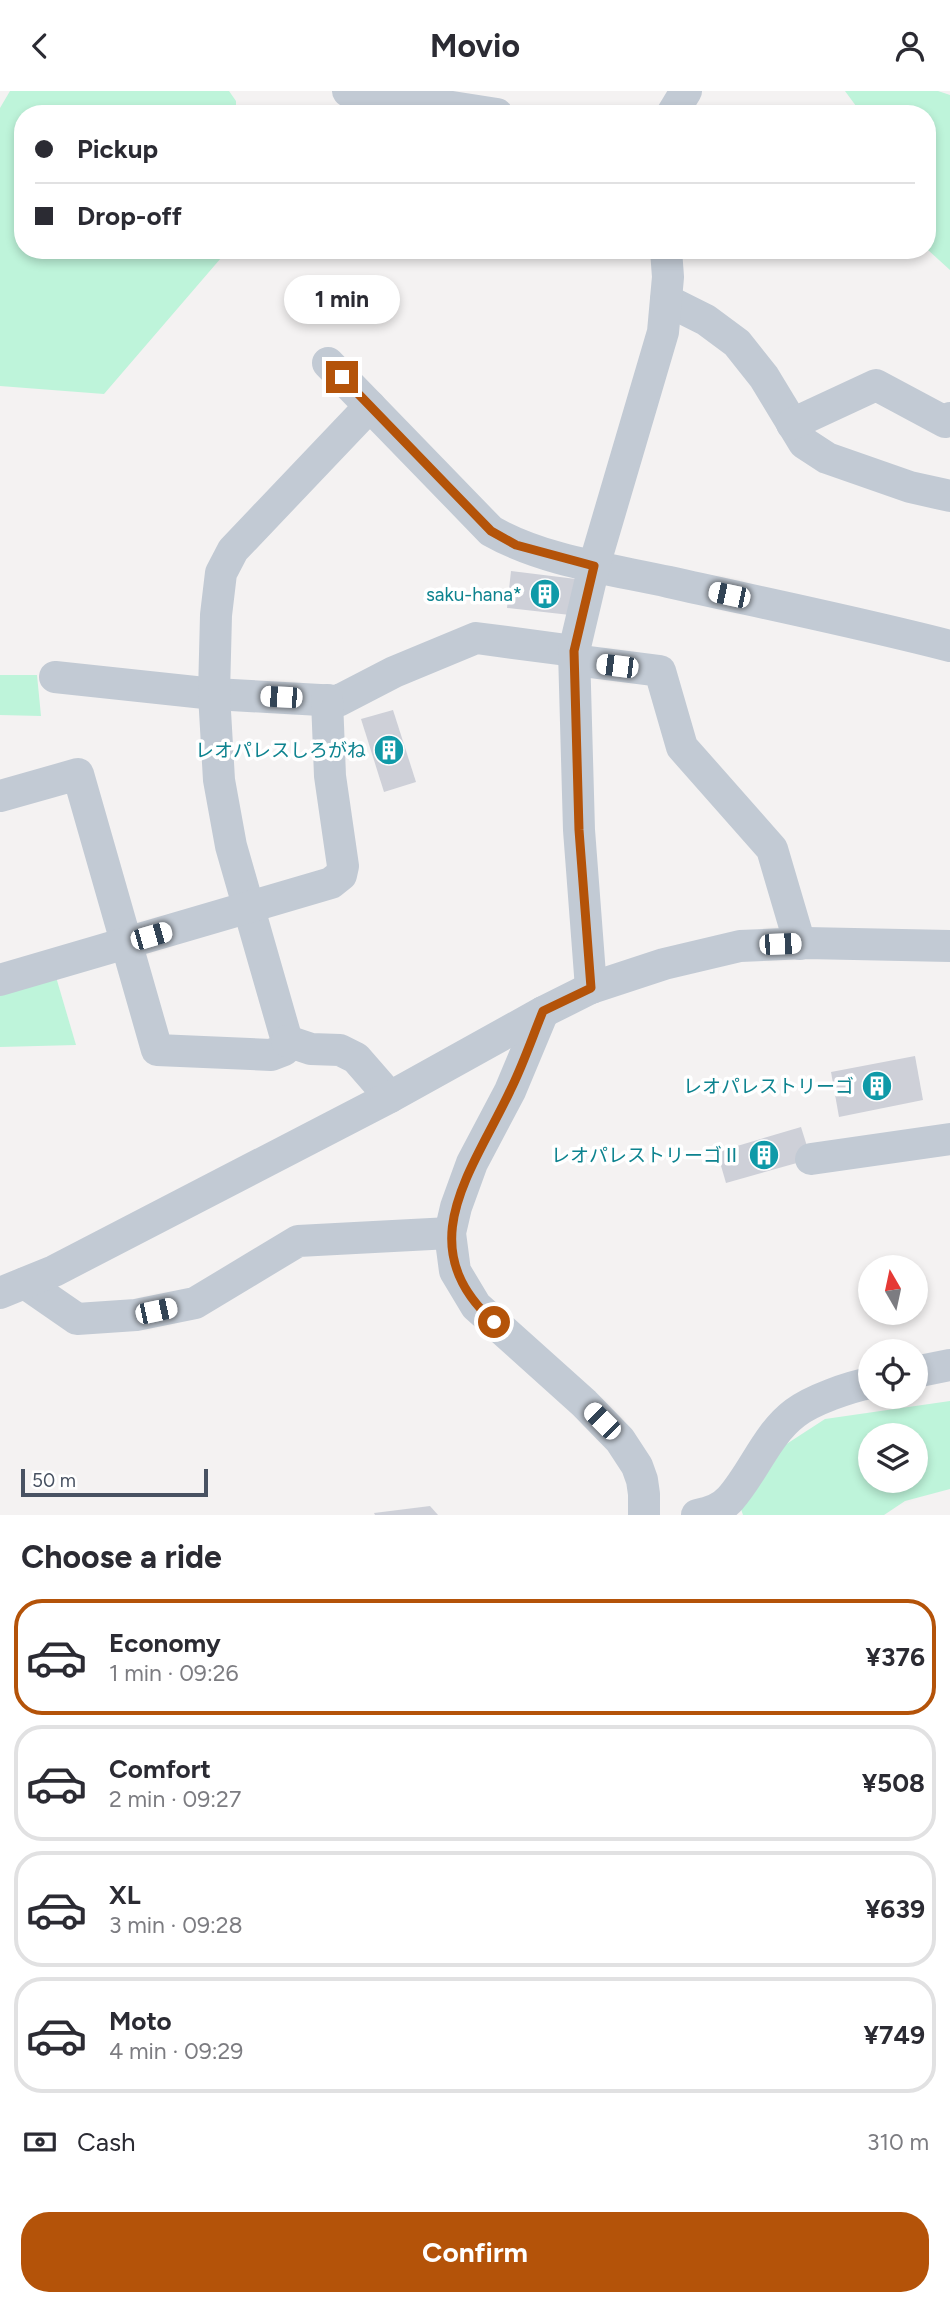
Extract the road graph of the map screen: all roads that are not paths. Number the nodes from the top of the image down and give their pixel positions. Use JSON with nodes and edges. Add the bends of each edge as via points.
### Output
{"nodes":[{"id":1,"x":348,"y":91,"type":"edge"},
{"id":2,"x":463,"y":100,"type":"edge"},
{"id":3,"x":667,"y":259,"type":"edge"},
{"id":4,"x":666,"y":300,"type":"junction"},
{"id":5,"x":328,"y":363,"type":"dead end"},
{"id":6,"x":370,"y":406,"type":"junction"},
{"id":7,"x":950,"y":418,"type":"edge"},
{"id":8,"x":792,"y":424,"type":"junction"},
{"id":9,"x":950,"y":496,"type":"edge"},
{"id":10,"x":594,"y":566,"type":"junction"},
{"id":11,"x":950,"y":646,"type":"edge"},
{"id":12,"x":574,"y":656,"type":"junction"},
{"id":13,"x":55,"y":677,"type":"dead end"},
{"id":14,"x":214,"y":694,"type":"junction"},
{"id":15,"x":327,"y":700,"type":"junction"},
{"id":16,"x":0,"y":796,"type":"edge"},
{"id":17,"x":248,"y":907,"type":"junction"},
{"id":18,"x":126,"y":943,"type":"junction"},
{"id":19,"x":800,"y":944,"type":"junction"},
{"id":20,"x":949,"y":944,"type":"edge"},
{"id":21,"x":0,"y":980,"type":"edge"},
{"id":22,"x":591,"y":988,"type":"junction"},
{"id":23,"x":543,"y":1011,"type":"junction"},
{"id":24,"x":287,"y":1041,"type":"junction"},
{"id":25,"x":390,"y":1097,"type":"junction"},
{"id":26,"x":950,"y":1139,"type":"edge"},
{"id":27,"x":811,"y":1159,"type":"dead end"},
{"id":28,"x":450,"y":1233,"type":"junction"},
{"id":29,"x":12,"y":1288,"type":"edge"},
{"id":30,"x":950,"y":1365,"type":"edge"},
{"id":31,"x":928,"y":1370,"type":"edge"},
{"id":32,"x":858,"y":1386,"type":"edge"},
{"id":33,"x":644,"y":1515,"type":"edge"},
{"id":34,"x":697,"y":1515,"type":"edge"}],
"edges":[{"from":1,"to":2,"type":"street"},
{"from":3,"to":4,"type":"street"},
{"from":4,"to":8,"type":"street","via":[[706,320],[737,343]]},
{"from":4,"to":10,"type":"street","via":[[663,332]]},
{"from":5,"to":6,"type":"street"},
{"from":6,"to":10,"type":"street","via":[[491,531],[516,545]]},
{"from":6,"to":14,"type":"street","via":[[233,550],[221,573]]},
{"from":7,"to":8,"type":"street","via":[[945,422],[876,385]]},
{"from":8,"to":9,"type":"street","via":[[804,443],[827,459]]},
{"from":10,"to":11,"type":"street"},
{"from":10,"to":12,"type":"street"},
{"from":12,"to":15,"type":"street","via":[[476,638],[338,701]]},
{"from":12,"to":19,"type":"street","via":[[660,671],[682,747],[772,849]]},
{"from":12,"to":22,"type":"street","via":[[579,830]]},
{"from":13,"to":14,"type":"street"},
{"from":14,"to":15,"type":"street"},
{"from":14,"to":17,"type":"street","via":[[219,780]]},
{"from":15,"to":17,"type":"street","via":[[341,876]]},
{"from":16,"to":18,"type":"street","via":[[78,774]]},
{"from":17,"to":18,"type":"street"},
{"from":17,"to":24,"type":"street"},
{"from":18,"to":21,"type":"street"},
{"from":18,"to":24,"type":"street","via":[[156,1049],[271,1055],[284,1050]]},
{"from":19,"to":20,"type":"street"},
{"from":19,"to":22,"type":"street","via":[[740,946]]},
{"from":22,"to":23,"type":"street"},
{"from":23,"to":25,"type":"street"},
{"from":23,"to":28,"type":"street","via":[[510,1091],[472,1163]]},
{"from":24,"to":25,"type":"street","via":[[311,1049],[340,1050],[356,1058]]},
{"from":25,"to":29,"type":"street","via":[[54,1271]]},
{"from":26,"to":27,"type":"street"},
{"from":28,"to":29,"type":"street","via":[[298,1241],[195,1303],[136,1315],[76,1319]]},
{"from":28,"to":33,"type":"street","via":[[455,1271],[476,1306],[620,1440],[642,1480]]},
{"from":30,"to":31,"type":"street"},
{"from":32,"to":34,"type":"street","via":[[796,1412],[766,1444],[730,1499],[714,1511]]}]}
